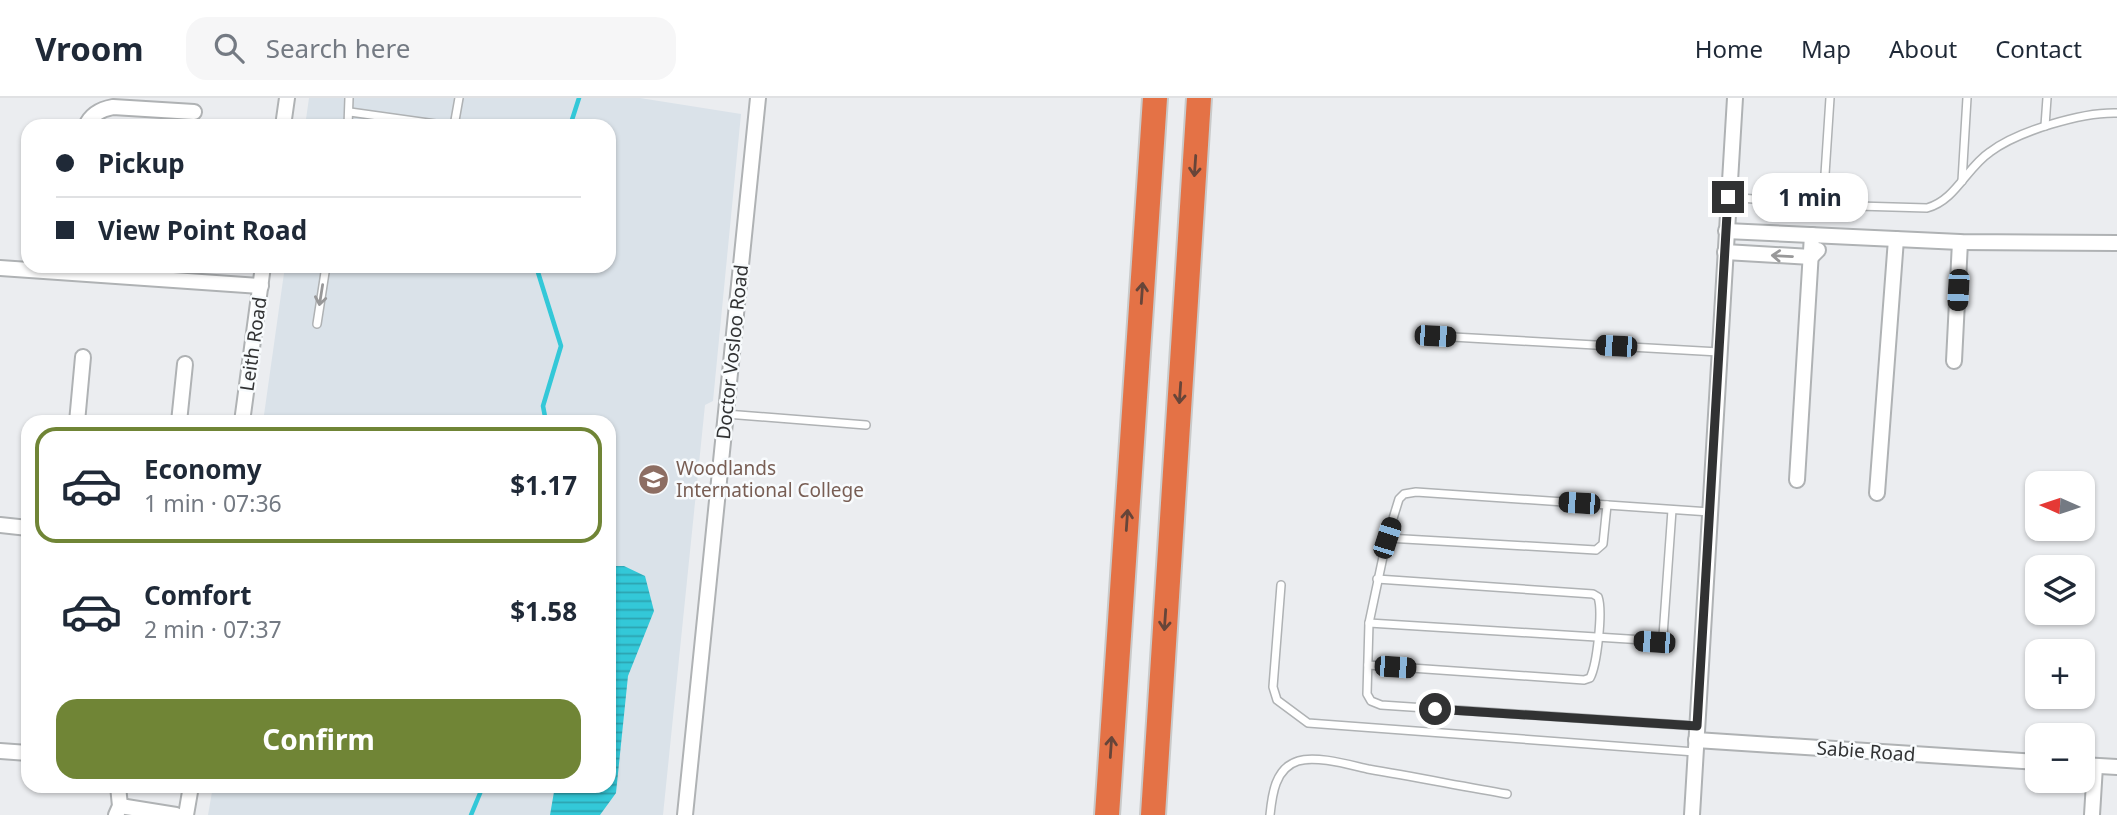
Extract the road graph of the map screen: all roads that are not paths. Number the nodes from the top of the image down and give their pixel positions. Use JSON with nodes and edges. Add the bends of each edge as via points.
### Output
{"nodes":[{"id":1,"x":287,"y":98,"type":"edge"},
{"id":2,"x":349,"y":98,"type":"edge"},
{"id":3,"x":459,"y":98,"type":"edge"},
{"id":4,"x":758,"y":98,"type":"edge"},
{"id":5,"x":1155,"y":98,"type":"edge"},
{"id":6,"x":1199,"y":98,"type":"edge"},
{"id":7,"x":1735,"y":98,"type":"edge"},
{"id":8,"x":1830,"y":98,"type":"edge"},
{"id":9,"x":1967,"y":98,"type":"edge"},
{"id":10,"x":2047,"y":98,"type":"edge"},
{"id":11,"x":194,"y":112,"type":"dead end"},
{"id":12,"x":350,"y":112,"type":"junction"},
{"id":13,"x":2117,"y":113,"type":"edge"},
{"id":14,"x":91,"y":119,"type":"edge"},
{"id":15,"x":284,"y":119,"type":"edge"},
{"id":16,"x":349,"y":119,"type":"edge"},
{"id":17,"x":401,"y":119,"type":"edge"},
{"id":18,"x":454,"y":119,"type":"edge"},
{"id":19,"x":2045,"y":126,"type":"junction"},
{"id":20,"x":1962,"y":182,"type":"junction"},
{"id":21,"x":1728,"y":197,"type":"junction"},
{"id":22,"x":1823,"y":205,"type":"junction"},
{"id":23,"x":1726,"y":231,"type":"junction"},
{"id":24,"x":1812,"y":235,"type":"junction"},
{"id":25,"x":1831,"y":237,"type":"junction"},
{"id":26,"x":1896,"y":239,"type":"junction"},
{"id":27,"x":1961,"y":242,"type":"junction"},
{"id":28,"x":2117,"y":243,"type":"edge"},
{"id":29,"x":1725,"y":252,"type":"junction"},
{"id":30,"x":1811,"y":257,"type":"junction"},
{"id":31,"x":0,"y":268,"type":"edge"},
{"id":32,"x":21,"y":268,"type":"edge"},
{"id":33,"x":116,"y":273,"type":"edge"},
{"id":34,"x":262,"y":273,"type":"edge"},
{"id":35,"x":325,"y":273,"type":"edge"},
{"id":36,"x":261,"y":286,"type":"junction"},
{"id":37,"x":317,"y":324,"type":"dead end"},
{"id":38,"x":1435,"y":336,"type":"dead end"},
{"id":39,"x":1719,"y":352,"type":"junction"},
{"id":40,"x":83,"y":357,"type":"dead end"},
{"id":41,"x":1954,"y":361,"type":"dead end"},
{"id":42,"x":185,"y":364,"type":"dead end"},
{"id":43,"x":726,"y":414,"type":"junction"},
{"id":44,"x":78,"y":415,"type":"edge"},
{"id":45,"x":179,"y":415,"type":"edge"},
{"id":46,"x":243,"y":415,"type":"edge"},
{"id":47,"x":866,"y":425,"type":"dead end"},
{"id":48,"x":1797,"y":480,"type":"dead end"},
{"id":49,"x":1877,"y":493,"type":"dead end"},
{"id":50,"x":1606,"y":505,"type":"junction"},
{"id":51,"x":1672,"y":510,"type":"junction"},
{"id":52,"x":1710,"y":512,"type":"junction"},
{"id":53,"x":0,"y":525,"type":"edge"},
{"id":54,"x":21,"y":527,"type":"edge"},
{"id":55,"x":1387,"y":538,"type":"junction"},
{"id":56,"x":1377,"y":579,"type":"junction"},
{"id":57,"x":1281,"y":585,"type":"dead end"},
{"id":58,"x":1370,"y":623,"type":"junction"},
{"id":59,"x":1597,"y":638,"type":"junction"},
{"id":60,"x":1368,"y":665,"type":"junction"},
{"id":61,"x":1696,"y":739,"type":"junction"},
{"id":62,"x":0,"y":751,"type":"edge"},
{"id":63,"x":21,"y":752,"type":"edge"},
{"id":64,"x":2025,"y":761,"type":"edge"},
{"id":65,"x":2095,"y":765,"type":"edge"},
{"id":66,"x":2117,"y":767,"type":"edge"},
{"id":67,"x":190,"y":793,"type":"edge"},
{"id":68,"x":2091,"y":793,"type":"edge"},
{"id":69,"x":1507,"y":794,"type":"dead end"},
{"id":70,"x":118,"y":810,"type":"edge"},
{"id":71,"x":176,"y":815,"type":"edge"},
{"id":72,"x":187,"y":815,"type":"edge"},
{"id":73,"x":685,"y":815,"type":"edge"},
{"id":74,"x":1107,"y":815,"type":"edge"},
{"id":75,"x":1153,"y":815,"type":"edge"},
{"id":76,"x":1270,"y":815,"type":"edge"},
{"id":77,"x":1692,"y":815,"type":"edge"},
{"id":78,"x":2092,"y":815,"type":"edge"}],
"edges":[{"from":1,"to":15,"type":"street"},
{"from":2,"to":12,"type":"lane"},
{"from":3,"to":18,"type":"lane"},
{"from":4,"to":43,"type":"street","name":"Doctor Vosloo Road"},
{"from":74,"to":5,"type":"highway","one_way":true},
{"from":6,"to":75,"type":"highway","one_way":true},
{"from":7,"to":21,"type":"street"},
{"from":8,"to":22,"type":"lane"},
{"from":9,"to":20,"type":"lane"},
{"from":10,"to":19,"type":"lane"},
{"from":11,"to":14,"type":"street","via":[[113,107]]},
{"from":12,"to":16,"type":"lane"},
{"from":12,"to":17,"type":"lane"},
{"from":13,"to":19,"type":"lane"},
{"from":19,"to":20,"type":"lane","via":[[1988,152]]},
{"from":20,"to":22,"type":"lane","via":[[1947,198],[1927,208]]},
{"from":21,"to":22,"type":"lane"},
{"from":21,"to":23,"type":"street"},
{"from":23,"to":24,"type":"street"},
{"from":23,"to":29,"type":"street"},
{"from":24,"to":25,"type":"street"},
{"from":24,"to":30,"type":"street"},
{"from":25,"to":26,"type":"street"},
{"from":25,"to":30,"type":"street"},
{"from":26,"to":27,"type":"street"},
{"from":26,"to":49,"type":"street"},
{"from":27,"to":28,"type":"street"},
{"from":27,"to":41,"type":"street"},
{"from":30,"to":29,"type":"street","one_way":true},
{"from":29,"to":39,"type":"street"},
{"from":30,"to":48,"type":"street"},
{"from":31,"to":32,"type":"street"},
{"from":33,"to":36,"type":"street"},
{"from":34,"to":36,"type":"street","name":"Leith Road"},
{"from":35,"to":37,"type":"lane","one_way":true},
{"from":36,"to":46,"type":"street","name":"Leith Road"},
{"from":38,"to":39,"type":"lane"},
{"from":39,"to":52,"type":"street"},
{"from":40,"to":44,"type":"street"},
{"from":42,"to":45,"type":"street"},
{"from":43,"to":47,"type":"lane"},
{"from":43,"to":73,"type":"street","name":"Doctor Vosloo Road"},
{"from":50,"to":51,"type":"lane"},
{"from":50,"to":55,"type":"lane","via":[[1416,492],[1399,499]]},
{"from":50,"to":55,"type":"lane","via":[[1604,544],[1596,550]]},
{"from":51,"to":52,"type":"lane"},
{"from":51,"to":59,"type":"lane","via":[[1663,636],[1654,642]]},
{"from":52,"to":61,"type":"street"},
{"from":53,"to":54,"type":"street"},
{"from":55,"to":56,"type":"lane"},
{"from":56,"to":58,"type":"lane"},
{"from":56,"to":59,"type":"lane","via":[[1592,594],[1600,604]]},
{"from":57,"to":61,"type":"lane","via":[[1273,687],[1277,700],[1308,723]]},
{"from":58,"to":59,"type":"lane"},
{"from":58,"to":60,"type":"lane"},
{"from":59,"to":60,"type":"lane","via":[[1593,672],[1584,680]]},
{"from":60,"to":61,"type":"lane","via":[[1367,694],[1381,705]]},
{"from":61,"to":64,"type":"street","name":"Sabie Road"},
{"from":61,"to":77,"type":"street"},
{"from":62,"to":63,"type":"street"},
{"from":65,"to":66,"type":"street"},
{"from":67,"to":72,"type":"street"},
{"from":68,"to":78,"type":"street"},
{"from":69,"to":76,"type":"lane","via":[[1334,762],[1298,761],[1278,779]]},
{"from":70,"to":71,"type":"street"}]}
